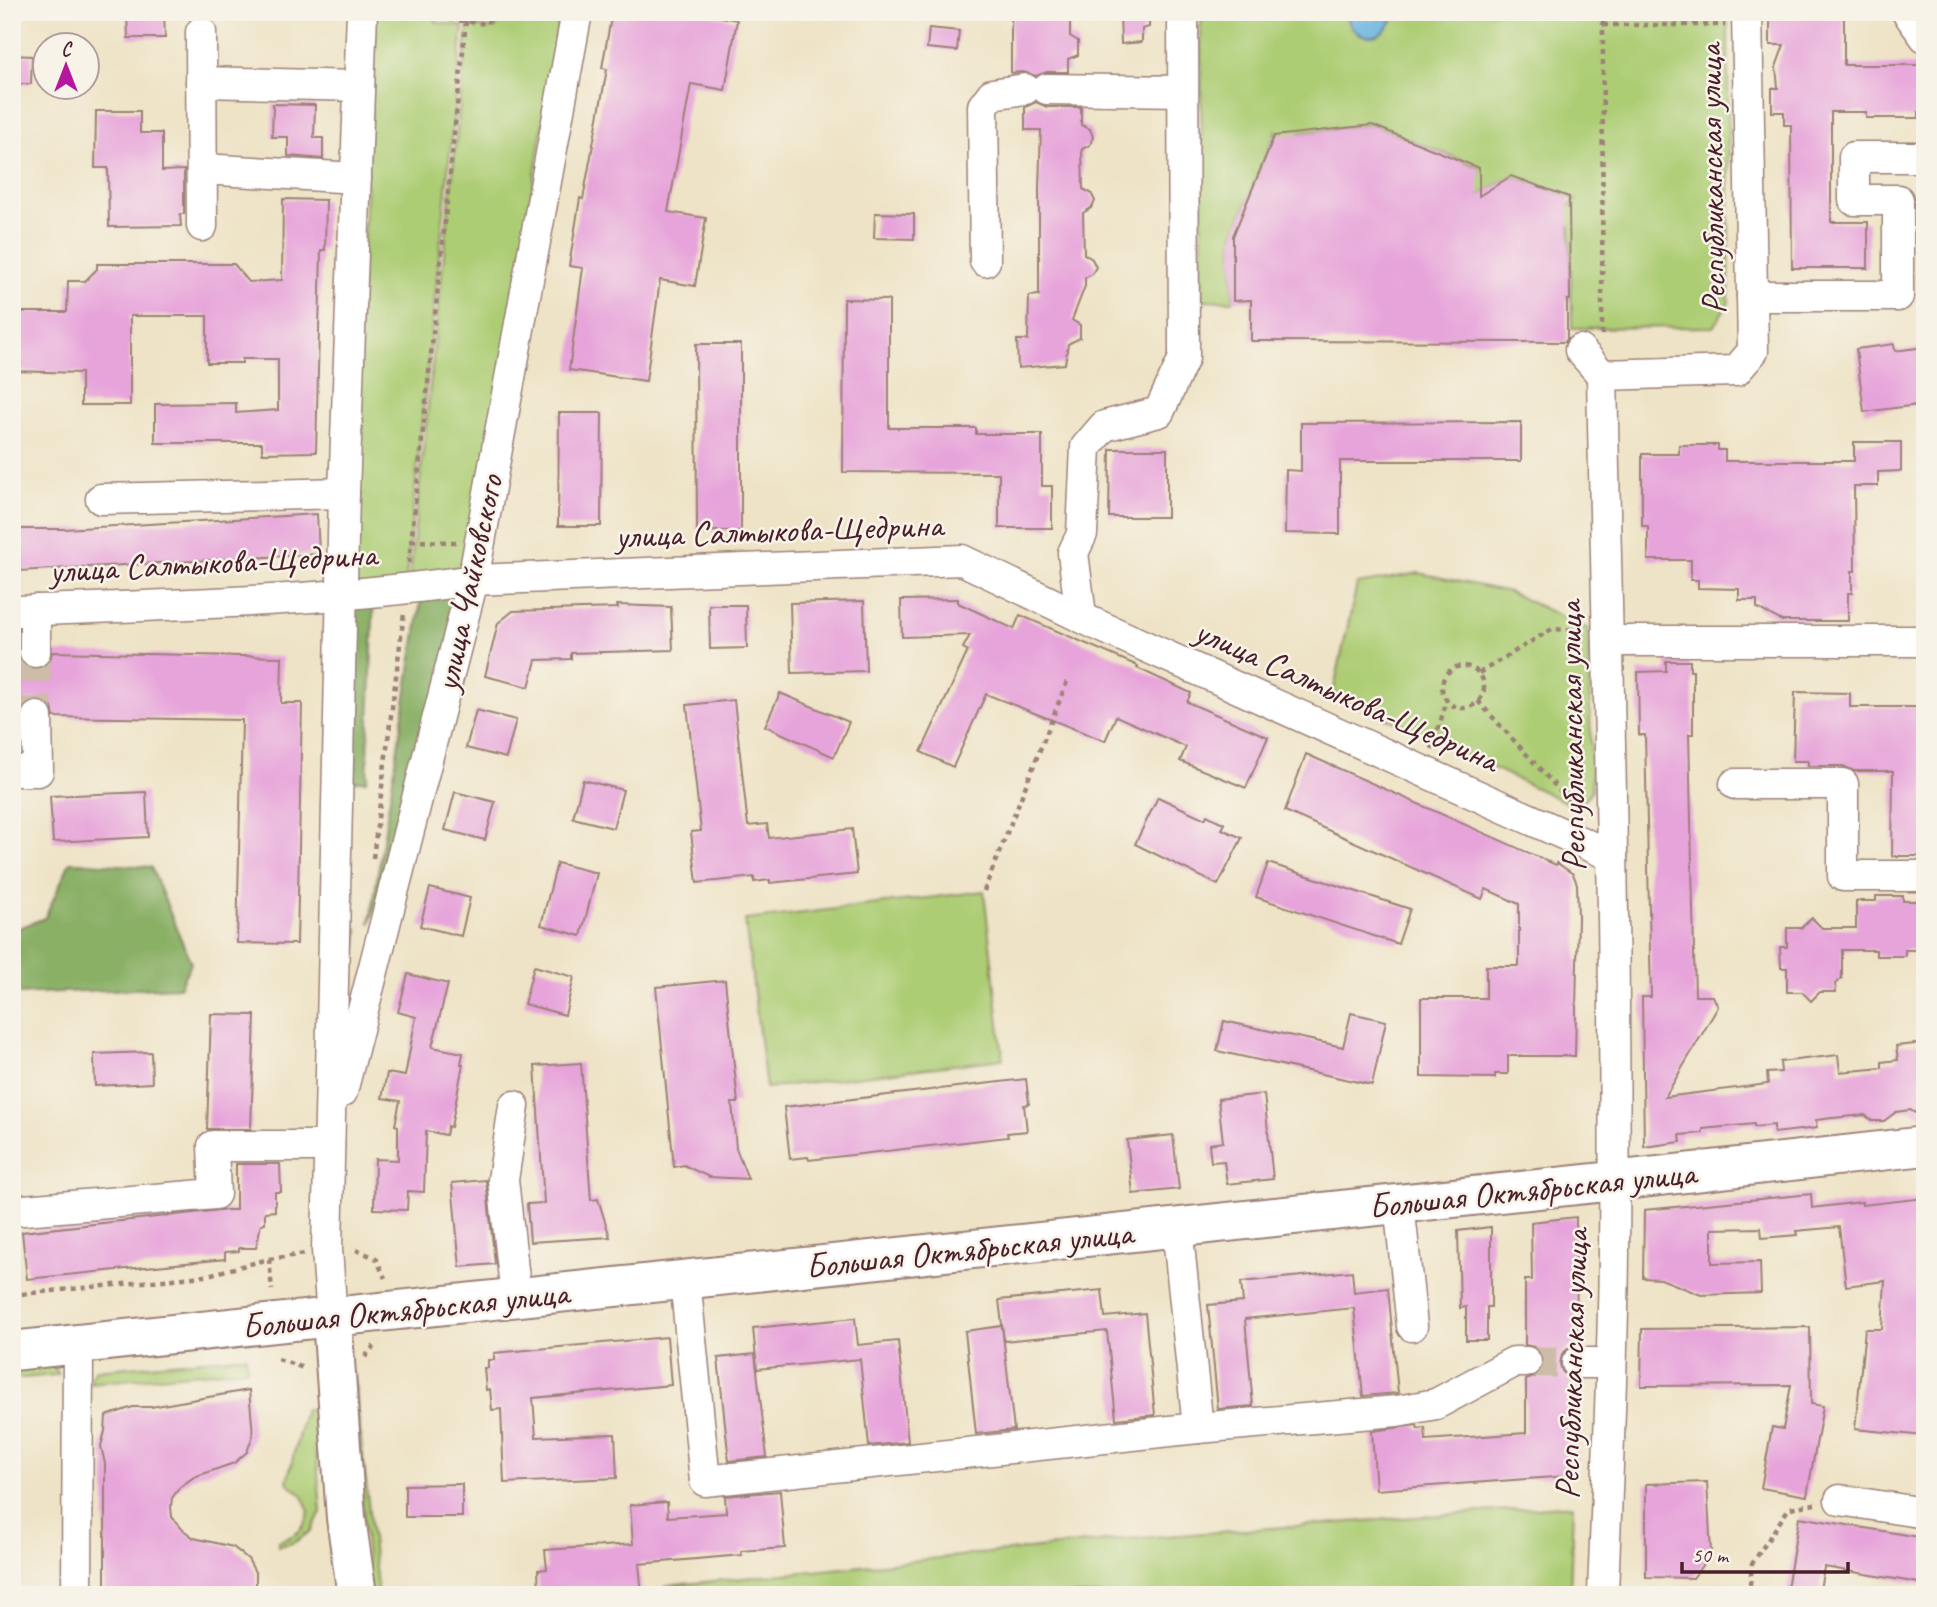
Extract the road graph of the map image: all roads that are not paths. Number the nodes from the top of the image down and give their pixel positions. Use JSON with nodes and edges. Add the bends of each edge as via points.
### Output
{"nodes":[{"id":1,"x":362,"y":12,"type":"edge"},
{"id":2,"x":577,"y":12,"type":"edge"},
{"id":3,"x":1183,"y":12,"type":"edge"},
{"id":4,"x":1907,"y":12,"type":"edge"},
{"id":5,"x":1747,"y":19,"type":"edge"},
{"id":6,"x":201,"y":32,"type":"dead end"},
{"id":7,"x":1925,"y":37,"type":"edge"},
{"id":8,"x":201,"y":82,"type":"junction"},
{"id":9,"x":359,"y":86,"type":"junction"},
{"id":10,"x":1183,"y":91,"type":"junction"},
{"id":11,"x":1925,"y":157,"type":"edge"},
{"id":12,"x":202,"y":169,"type":"junction"},
{"id":13,"x":356,"y":178,"type":"junction"},
{"id":14,"x":202,"y":226,"type":"dead end"},
{"id":15,"x":985,"y":261,"type":"dead end"},
{"id":16,"x":1752,"y":296,"type":"junction"},
{"id":17,"x":1580,"y":349,"type":"dead end"},
{"id":18,"x":1602,"y":375,"type":"junction"},
{"id":19,"x":344,"y":493,"type":"junction"},
{"id":20,"x":101,"y":499,"type":"dead end"},
{"id":21,"x":473,"y":580,"type":"junction"},
{"id":22,"x":342,"y":596,"type":"junction"},
{"id":23,"x":23,"y":610,"type":"edge"},
{"id":24,"x":1081,"y":616,"type":"junction"},
{"id":25,"x":1608,"y":641,"type":"junction"},
{"id":26,"x":1925,"y":641,"type":"edge"},
{"id":27,"x":36,"y":652,"type":"tunnel mouth"},
{"id":28,"x":37,"y":717,"type":"tunnel mouth"},
{"id":29,"x":12,"y":771,"type":"edge"},
{"id":30,"x":1735,"y":785,"type":"dead end"},
{"id":31,"x":1612,"y":856,"type":"junction"},
{"id":32,"x":1925,"y":876,"type":"edge"},
{"id":33,"x":514,"y":1106,"type":"dead end"},
{"id":34,"x":329,"y":1146,"type":"junction"},
{"id":35,"x":1925,"y":1146,"type":"edge"},
{"id":36,"x":1614,"y":1181,"type":"junction"},
{"id":37,"x":1399,"y":1203,"type":"junction"},
{"id":38,"x":12,"y":1211,"type":"edge"},
{"id":39,"x":1177,"y":1227,"type":"junction"},
{"id":40,"x":685,"y":1279,"type":"junction"},
{"id":41,"x":516,"y":1296,"type":"junction"},
{"id":42,"x":332,"y":1318,"type":"junction"},
{"id":43,"x":1412,"y":1326,"type":"dead end"},
{"id":44,"x":78,"y":1344,"type":"junction"},
{"id":45,"x":12,"y":1351,"type":"edge"},
{"id":46,"x":1525,"y":1362,"type":"tunnel mouth"},
{"id":47,"x":1577,"y":1363,"type":"tunnel mouth"},
{"id":48,"x":1611,"y":1363,"type":"junction"},
{"id":49,"x":1198,"y":1428,"type":"junction"},
{"id":50,"x":1840,"y":1500,"type":"road end"},
{"id":51,"x":1925,"y":1513,"type":"edge"},
{"id":52,"x":77,"y":1595,"type":"edge"},
{"id":53,"x":357,"y":1595,"type":"edge"},
{"id":54,"x":1603,"y":1595,"type":"edge"}],
"edges":[{"from":1,"to":9,"type":"street","name":"улица Чайковского"},
{"from":2,"to":21,"type":"street","name":"улица Чайковского"},
{"from":3,"to":10,"type":"street"},
{"from":4,"to":7,"type":"street"},
{"from":5,"to":16,"type":"street","name":"Республиканская улица"},
{"from":6,"to":8,"type":"street"},
{"from":8,"to":9,"type":"street"},
{"from":8,"to":12,"type":"street"},
{"from":9,"to":13,"type":"street","name":"улица Чайковского"},
{"from":10,"to":15,"type":"street","via":[[1036,89],[992,94],[983,106]]},
{"from":10,"to":24,"type":"street","via":[[1184,358],[1159,412],[1104,426],[1086,447],[1082,534],[1073,553]]},
{"from":11,"to":16,"type":"street","via":[[1853,157],[1854,200],[1898,200],[1898,296]]},
{"from":12,"to":13,"type":"street"},
{"from":12,"to":14,"type":"street"},
{"from":13,"to":19,"type":"street","name":"улица Чайковского"},
{"from":16,"to":18,"type":"street","name":"Республиканская улица","via":[[1752,351],[1736,371]]},
{"from":17,"to":18,"type":"street"},
{"from":18,"to":25,"type":"street","name":"Республиканская улица"},
{"from":19,"to":20,"type":"street"},
{"from":19,"to":22,"type":"street","name":"улица Чайковского"},
{"from":21,"to":22,"type":"street","name":"улица Салтыкова-Щедрина"},
{"from":21,"to":24,"type":"street","name":"улица Салтыкова-Щедрина","via":[[962,560]]},
{"from":21,"to":34,"type":"street","name":"улица Чайковского"},
{"from":22,"to":23,"type":"street","name":"улица Салтыкова-Щедрина"},
{"from":22,"to":34,"type":"street","name":"улица Чайковского"},
{"from":23,"to":27,"type":"street"},
{"from":24,"to":31,"type":"street","name":"улица Салтыкова-Щедрина"},
{"from":25,"to":26,"type":"street"},
{"from":25,"to":31,"type":"street","name":"Республиканская улица"},
{"from":28,"to":29,"type":"street","via":[[38,771]]},
{"from":30,"to":32,"type":"street","via":[[1843,785],[1843,876]]},
{"from":31,"to":36,"type":"street","name":"Республиканская улица"},
{"from":33,"to":41,"type":"street","via":[[503,1180]]},
{"from":34,"to":38,"type":"street","via":[[213,1146],[215,1194]]},
{"from":34,"to":42,"type":"street","name":"улица Чайковского","via":[[327,1250]]},
{"from":35,"to":36,"type":"main road","name":"Большая Октябрьская улица"},
{"from":36,"to":37,"type":"main road","name":"Большая Октябрьская улица"},
{"from":36,"to":48,"type":"street","name":"Республиканская улица"},
{"from":37,"to":39,"type":"main road","name":"Большая Октябрьская улица"},
{"from":37,"to":43,"type":"street"},
{"from":39,"to":40,"type":"main road","name":"Большая Октябрьская улица"},
{"from":39,"to":49,"type":"street"},
{"from":40,"to":41,"type":"main road","name":"Большая Октябрьская улица"},
{"from":40,"to":49,"type":"street","via":[[705,1481]]},
{"from":41,"to":42,"type":"main road","name":"Большая Октябрьская улица"},
{"from":42,"to":44,"type":"main road","name":"Большая Октябрьская улица"},
{"from":42,"to":53,"type":"main road","name":"улица Чайковского","via":[[345,1518]]},
{"from":44,"to":45,"type":"main road","name":"Большая Октябрьская улица"},
{"from":44,"to":52,"type":"street"},
{"from":46,"to":49,"type":"street","via":[[1514,1362],[1436,1404]]},
{"from":47,"to":48,"type":"street"},
{"from":48,"to":54,"type":"street","name":"Республиканская улица"},
{"from":50,"to":51,"type":"street"}]}
